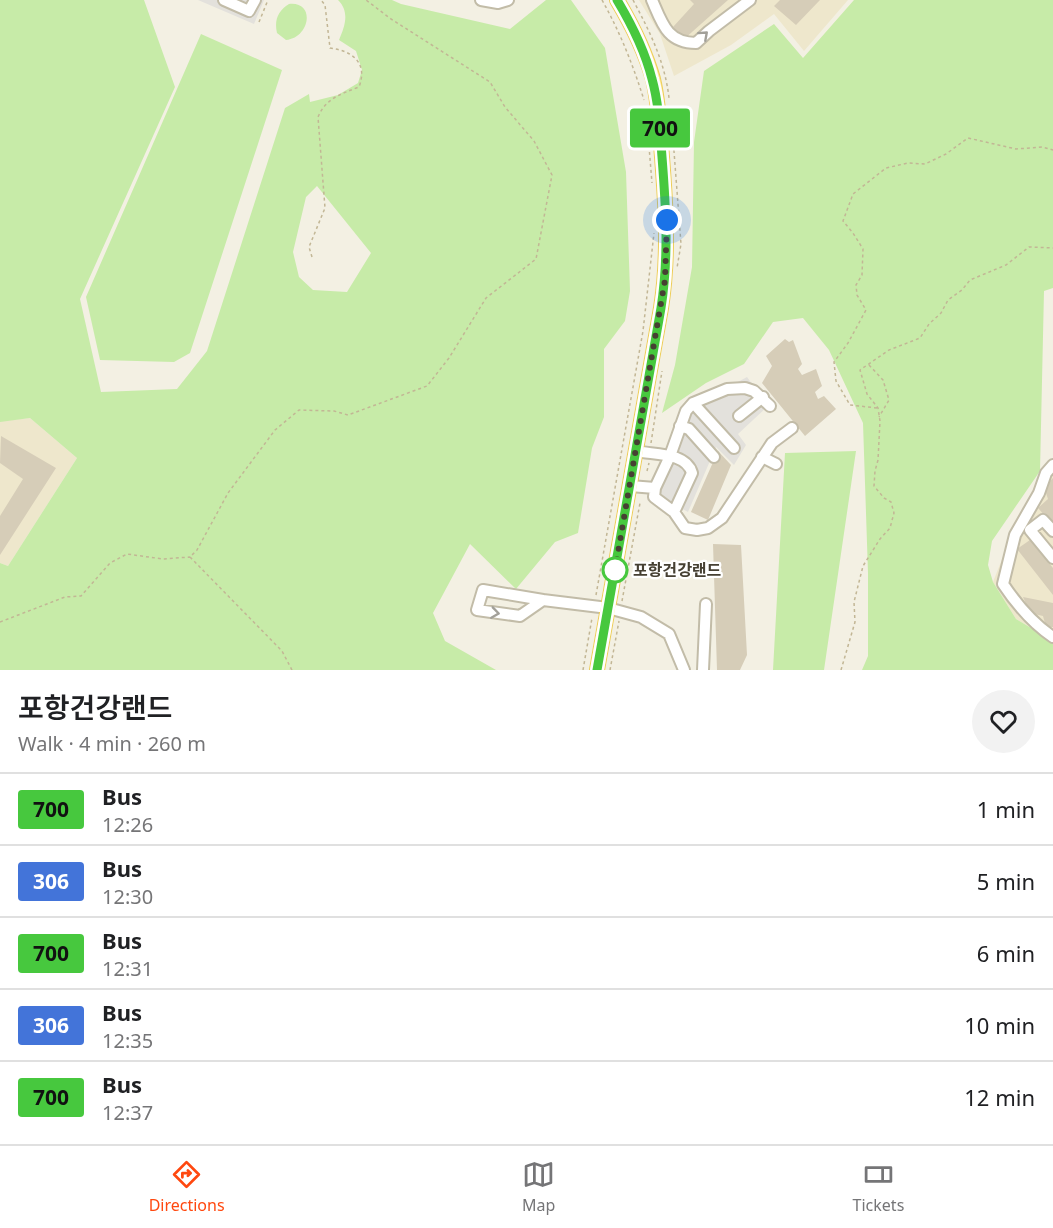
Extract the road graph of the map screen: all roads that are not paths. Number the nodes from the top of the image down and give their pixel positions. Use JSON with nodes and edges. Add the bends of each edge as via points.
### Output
{"nodes":[{"id":1,"x":224,"y":0,"type":"edge"},
{"id":2,"x":255,"y":0,"type":"edge"},
{"id":3,"x":481,"y":0,"type":"edge"},
{"id":4,"x":508,"y":0,"type":"edge"},
{"id":5,"x":617,"y":0,"type":"edge"},
{"id":6,"x":652,"y":0,"type":"edge"},
{"id":7,"x":757,"y":0,"type":"edge"},
{"id":8,"x":748,"y":2,"type":"edge"},
{"id":9,"x":693,"y":403,"type":"junction"},
{"id":10,"x":739,"y":416,"type":"dead end"},
{"id":11,"x":680,"y":426,"type":"junction"},
{"id":12,"x":792,"y":428,"type":"dead end"},
{"id":13,"x":734,"y":448,"type":"dead end"},
{"id":14,"x":636,"y":451,"type":"junction"},
{"id":15,"x":670,"y":456,"type":"junction"},
{"id":16,"x":762,"y":457,"type":"junction"},
{"id":17,"x":714,"y":458,"type":"dead end"},
{"id":18,"x":776,"y":464,"type":"dead end"},
{"id":19,"x":1053,"y":465,"type":"edge"},
{"id":20,"x":630,"y":486,"type":"junction"},
{"id":21,"x":655,"y":488,"type":"junction"},
{"id":22,"x":674,"y":512,"type":"junction"},
{"id":23,"x":1053,"y":531,"type":"edge"},
{"id":24,"x":1053,"y":558,"type":"edge"},
{"id":25,"x":543,"y":600,"type":"junction"},
{"id":26,"x":706,"y":604,"type":"dead end"},
{"id":27,"x":607,"y":608,"type":"junction"},
{"id":28,"x":1053,"y":637,"type":"edge"},
{"id":29,"x":597,"y":670,"type":"edge"},
{"id":30,"x":684,"y":670,"type":"edge"},
{"id":31,"x":703,"y":670,"type":"edge"}],
"edges":[{"from":1,"to":2,"type":"street","via":[[249,11]]},
{"from":3,"to":4,"type":"street"},
{"from":5,"to":14,"type":"main road","via":[[636,35],[652,79],[660,123],[667,220],[665,280]]},
{"from":6,"to":8,"type":"street","one_way":true,"via":[[669,35],[683,43],[696,44]]},
{"from":7,"to":8,"type":"street"},
{"from":9,"to":10,"type":"street","via":[[727,389],[745,388],[767,402]]},
{"from":9,"to":11,"type":"street"},
{"from":9,"to":13,"type":"street"},
{"from":11,"to":15,"type":"street"},
{"from":11,"to":17,"type":"street","via":[[689,429]]},
{"from":12,"to":16,"type":"street","via":[[772,443]]},
{"from":14,"to":15,"type":"street"},
{"from":14,"to":20,"type":"main road"},
{"from":15,"to":21,"type":"street"},
{"from":15,"to":22,"type":"street","via":[[690,465],[692,473]]},
{"from":16,"to":18,"type":"street"},
{"from":16,"to":22,"type":"street","via":[[722,518],[708,528],[685,528]]},
{"from":19,"to":28,"type":"street","via":[[1015,535],[1003,584],[1031,619]]},
{"from":20,"to":21,"type":"street"},
{"from":20,"to":27,"type":"main road"},
{"from":21,"to":22,"type":"street","via":[[654,497]]},
{"from":23,"to":24,"type":"street","via":[[1043,520],[1030,530]]},
{"from":25,"to":25,"type":"street","one_way":true,"via":[[483,590],[477,610],[519,616]]},
{"from":25,"to":27,"type":"street"},
{"from":26,"to":31,"type":"street"},
{"from":27,"to":29,"type":"main road"},
{"from":27,"to":30,"type":"street","via":[[641,618],[669,634]]}]}
